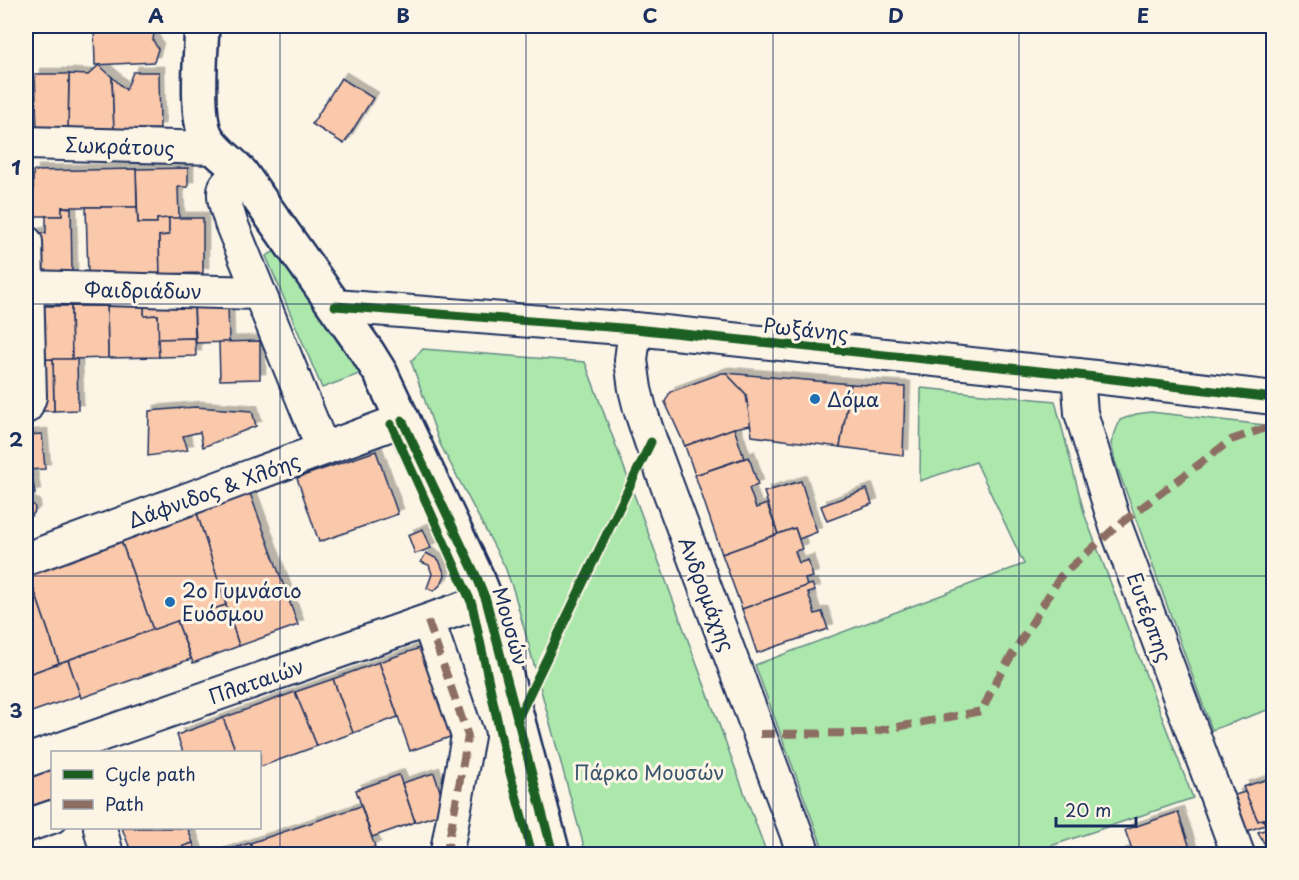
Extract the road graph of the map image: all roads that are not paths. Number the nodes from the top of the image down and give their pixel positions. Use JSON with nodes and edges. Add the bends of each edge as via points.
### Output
{"nodes":[{"id":1,"x":202,"y":26,"type":"edge"},
{"id":2,"x":26,"y":143,"type":"edge"},
{"id":3,"x":214,"y":148,"type":"junction"},
{"id":4,"x":241,"y":173,"type":"junction"},
{"id":5,"x":26,"y":242,"type":"edge"},
{"id":6,"x":27,"y":287,"type":"edge"},
{"id":7,"x":259,"y":293,"type":"junction"},
{"id":8,"x":335,"y":306,"type":"junction"},
{"id":9,"x":635,"y":329,"type":"junction"},
{"id":10,"x":1078,"y":375,"type":"junction"},
{"id":11,"x":1274,"y":398,"type":"edge"},
{"id":12,"x":26,"y":407,"type":"edge"},
{"id":13,"x":402,"y":420,"type":"junction"},
{"id":14,"x":323,"y":449,"type":"junction"},
{"id":15,"x":26,"y":559,"type":"edge"},
{"id":16,"x":486,"y":600,"type":"junction"},
{"id":17,"x":428,"y":621,"type":"junction"},
{"id":18,"x":80,"y":747,"type":"edge"},
{"id":19,"x":65,"y":751,"type":"edge"},
{"id":20,"x":51,"y":755,"type":"edge"},
{"id":21,"x":26,"y":761,"type":"edge"},
{"id":22,"x":51,"y":817,"type":"edge"},
{"id":23,"x":26,"y":826,"type":"edge"},
{"id":24,"x":100,"y":829,"type":"edge"},
{"id":25,"x":443,"y":853,"type":"edge"},
{"id":26,"x":107,"y":855,"type":"edge"},
{"id":27,"x":553,"y":855,"type":"edge"},
{"id":28,"x":804,"y":855,"type":"edge"},
{"id":29,"x":1238,"y":855,"type":"edge"}],
"edges":[{"from":1,"to":3,"type":"street","name":"Μουσών","via":[[201,118]]},
{"from":2,"to":3,"type":"street","name":"Σωκράτους"},
{"from":3,"to":4,"type":"street","name":"Μουσών"},
{"from":4,"to":7,"type":"street","via":[[226,185],[224,193],[231,224]]},
{"from":4,"to":8,"type":"street","name":"Μουσών"},
{"from":5,"to":6,"type":"street"},
{"from":6,"to":7,"type":"street","name":"Φαιδριάδων"},
{"from":6,"to":12,"type":"street","via":[[30,397]]},
{"from":7,"to":14,"type":"street"},
{"from":8,"to":9,"type":"street","name":"Ρωξάνης"},
{"from":8,"to":13,"type":"street","name":"Μουσών","via":[[375,364]]},
{"from":9,"to":10,"type":"street","name":"Ρωξάνης"},
{"from":9,"to":28,"type":"street","name":"Ανδρομάχης","via":[[632,360],[640,409]]},
{"from":10,"to":11,"type":"street","name":"Ρωξάνης"},
{"from":10,"to":29,"type":"street","name":"Ευτέρπης","via":[[1081,412],[1113,516]]},
{"from":13,"to":14,"type":"street","name":"Δάφνιδος & Χλόης"},
{"from":13,"to":16,"type":"street","name":"Μουσών"},
{"from":14,"to":15,"type":"street","name":"Δάφνιδος & Χλόης"},
{"from":16,"to":17,"type":"street","name":"Πλαταιών"},
{"from":16,"to":27,"type":"street","name":"Μουσών"},
{"from":17,"to":18,"type":"street","name":"Πλαταιών"},
{"from":17,"to":25,"type":"street","via":[[468,736]]},
{"from":18,"to":19,"type":"street","name":"Πλαταιών"},
{"from":20,"to":21,"type":"street","name":"Πλαταιών"},
{"from":22,"to":23,"type":"street"},
{"from":24,"to":26,"type":"street"}]}
